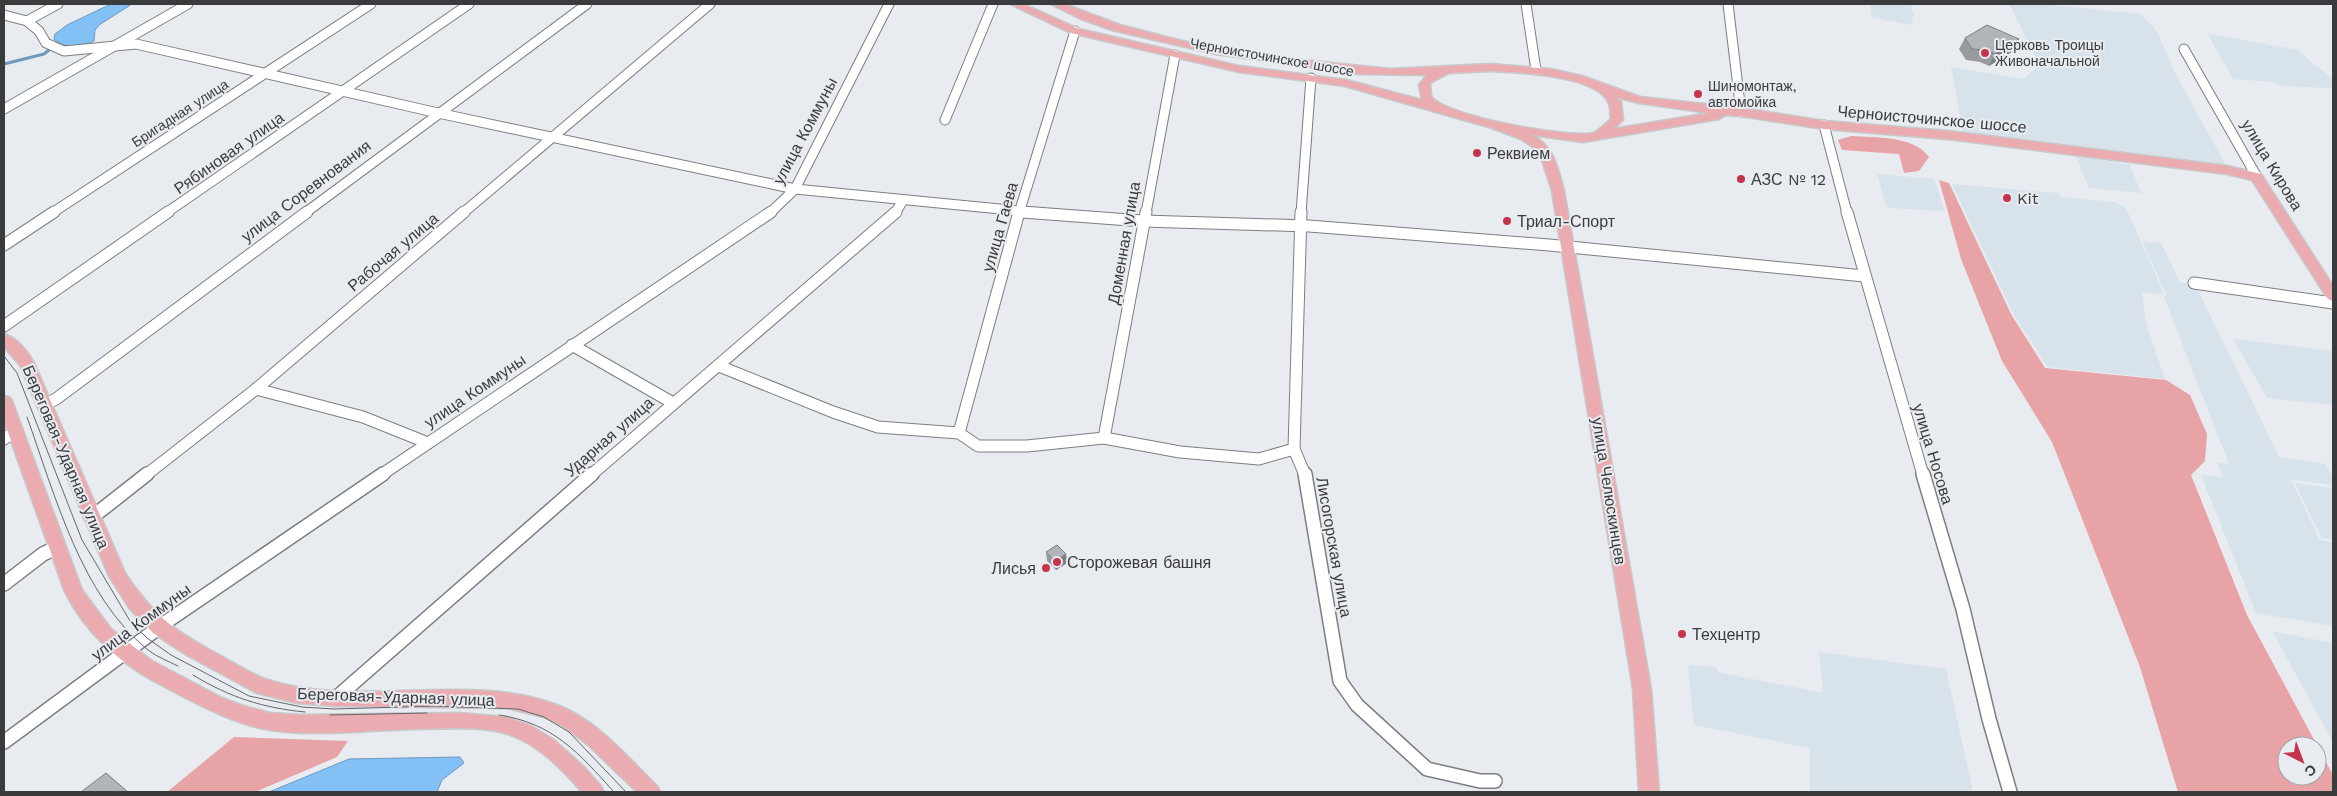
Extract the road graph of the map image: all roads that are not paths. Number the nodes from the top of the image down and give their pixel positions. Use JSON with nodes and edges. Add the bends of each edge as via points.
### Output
{"nodes":[{"id":1,"x":58,"y":4,"type":"edge"},
{"id":2,"x":188,"y":4,"type":"edge"},
{"id":3,"x":371,"y":4,"type":"edge"},
{"id":4,"x":469,"y":4,"type":"edge"},
{"id":5,"x":587,"y":4,"type":"edge"},
{"id":6,"x":710,"y":4,"type":"edge"},
{"id":7,"x":889,"y":4,"type":"edge"},
{"id":8,"x":993,"y":4,"type":"edge"},
{"id":9,"x":1015,"y":4,"type":"edge"},
{"id":10,"x":1526,"y":4,"type":"edge"},
{"id":11,"x":1728,"y":4,"type":"edge"},
{"id":12,"x":1064,"y":5,"type":"edge"},
{"id":13,"x":4,"y":15,"type":"edge"},
{"id":14,"x":27,"y":21,"type":"junction"},
{"id":15,"x":1075,"y":31,"type":"junction"},
{"id":16,"x":115,"y":45,"type":"junction"},
{"id":17,"x":2184,"y":49,"type":"dead end"},
{"id":18,"x":1174,"y":55,"type":"junction"},
{"id":19,"x":1447,"y":70,"type":"junction"},
{"id":20,"x":1536,"y":70,"type":"junction"},
{"id":21,"x":266,"y":73,"type":"junction"},
{"id":22,"x":1310,"y":78,"type":"junction"},
{"id":23,"x":1604,"y":89,"type":"junction"},
{"id":24,"x":343,"y":92,"type":"junction"},
{"id":25,"x":4,"y":109,"type":"edge"},
{"id":26,"x":1440,"y":109,"type":"junction"},
{"id":27,"x":1735,"y":112,"type":"junction"},
{"id":28,"x":438,"y":113,"type":"junction"},
{"id":29,"x":945,"y":120,"type":"dead end"},
{"id":30,"x":1824,"y":125,"type":"junction"},
{"id":31,"x":1497,"y":126,"type":"junction"},
{"id":32,"x":1599,"y":135,"type":"junction"},
{"id":33,"x":554,"y":136,"type":"junction"},
{"id":34,"x":1583,"y":138,"type":"junction"},
{"id":35,"x":2257,"y":178,"type":"junction"},
{"id":36,"x":795,"y":189,"type":"junction"},
{"id":37,"x":1558,"y":191,"type":"junction"},
{"id":38,"x":902,"y":202,"type":"junction"},
{"id":39,"x":1019,"y":212,"type":"junction"},
{"id":40,"x":1143,"y":221,"type":"junction"},
{"id":41,"x":1300,"y":227,"type":"junction"},
{"id":42,"x":4,"y":245,"type":"edge"},
{"id":43,"x":1568,"y":247,"type":"junction"},
{"id":44,"x":1864,"y":276,"type":"junction"},
{"id":45,"x":2194,"y":283,"type":"dead end"},
{"id":46,"x":2333,"y":296,"type":"edge"},
{"id":47,"x":2333,"y":303,"type":"edge"},
{"id":48,"x":4,"y":331,"type":"edge"},
{"id":49,"x":572,"y":345,"type":"junction"},
{"id":50,"x":719,"y":366,"type":"junction"},
{"id":51,"x":256,"y":389,"type":"junction"},
{"id":52,"x":4,"y":401,"type":"edge"},
{"id":53,"x":674,"y":403,"type":"junction"},
{"id":54,"x":46,"y":404,"type":"junction"},
{"id":55,"x":959,"y":432,"type":"junction"},
{"id":56,"x":9,"y":435,"type":"edge"},
{"id":57,"x":1104,"y":438,"type":"junction"},
{"id":58,"x":428,"y":443,"type":"junction"},
{"id":59,"x":1294,"y":449,"type":"junction"},
{"id":60,"x":90,"y":514,"type":"junction"},
{"id":61,"x":58,"y":547,"type":"junction"},
{"id":62,"x":4,"y":584,"type":"edge"},
{"id":63,"x":159,"y":628,"type":"junction"},
{"id":64,"x":127,"y":653,"type":"junction"},
{"id":65,"x":336,"y":698,"type":"junction"},
{"id":66,"x":4,"y":742,"type":"edge"},
{"id":67,"x":1495,"y":781,"type":"dead end"},
{"id":68,"x":594,"y":792,"type":"edge"},
{"id":69,"x":650,"y":792,"type":"edge"},
{"id":70,"x":1649,"y":792,"type":"edge"},
{"id":71,"x":2010,"y":792,"type":"edge"}],
"edges":[{"from":1,"to":14,"type":"street"},
{"from":2,"to":16,"type":"street"},
{"from":3,"to":21,"type":"street","name":"Бригадная улица"},
{"from":4,"to":24,"type":"street","name":"Рябиновая улица"},
{"from":5,"to":28,"type":"street","name":"улица Соревнования"},
{"from":6,"to":33,"type":"street","name":"Рабочая улица"},
{"from":7,"to":36,"type":"street","name":"улица Коммуны"},
{"from":8,"to":29,"type":"street"},
{"from":9,"to":15,"type":"main road","name":"Черноисточинское шоссе"},
{"from":10,"to":20,"type":"street"},
{"from":11,"to":27,"type":"street"},
{"from":12,"to":19,"type":"main road","name":"Черноисточинское шоссе","via":[[1090,18],[1133,31],[1248,56],[1383,72],[1412,74]]},
{"from":13,"to":14,"type":"street"},
{"from":14,"to":16,"type":"street","via":[[39,31],[46,43],[64,51]]},
{"from":15,"to":18,"type":"main road","name":"Черноисточинское шоссе"},
{"from":15,"to":39,"type":"street","name":"улица Гаева"},
{"from":16,"to":21,"type":"street","via":[[136,44]]},
{"from":16,"to":25,"type":"street"},
{"from":17,"to":35,"type":"street","name":"улица Кирова"},
{"from":18,"to":22,"type":"main road","name":"Черноисточинское шоссе","via":[[1239,69]]},
{"from":18,"to":40,"type":"street","name":"Доменная улица"},
{"from":19,"to":20,"type":"main road","name":"Черноисточинское шоссе"},
{"from":19,"to":26,"type":"main road","via":[[1425,82],[1430,103]]},
{"from":20,"to":23,"type":"main road","name":"Черноисточинское шоссе","via":[[1574,76]]},
{"from":21,"to":24,"type":"street"},
{"from":21,"to":42,"type":"street","name":"Бригадная улица"},
{"from":22,"to":26,"type":"main road","name":"Черноисточинское шоссе","via":[[1346,83]]},
{"from":22,"to":41,"type":"street","name":"Лисогорская улица"},
{"from":23,"to":27,"type":"main road","name":"Черноисточинское шоссе","via":[[1639,100]]},
{"from":23,"to":32,"type":"main road","via":[[1615,102],[1618,114],[1613,126]]},
{"from":24,"to":28,"type":"street"},
{"from":24,"to":48,"type":"street","name":"Рябиновая улица"},
{"from":26,"to":31,"type":"main road","name":"Черноисточинское шоссе"},
{"from":27,"to":30,"type":"main road","name":"Черноисточинское шоссе"},
{"from":27,"to":32,"type":"main road"},
{"from":28,"to":33,"type":"street"},
{"from":28,"to":54,"type":"street","name":"улица Соревнования"},
{"from":30,"to":35,"type":"main road","name":"Черноисточинское шоссе","via":[[2040,145],[2227,170]]},
{"from":30,"to":44,"type":"street","name":"улица Носова"},
{"from":31,"to":34,"type":"main road"},
{"from":31,"to":37,"type":"main road","name":"улица Челюскинцев","via":[[1542,145],[1548,154]]},
{"from":32,"to":34,"type":"main road"},
{"from":33,"to":36,"type":"street"},
{"from":33,"to":51,"type":"street","name":"Рабочая улица"},
{"from":34,"to":37,"type":"main road","name":"улица Челюскинцев","via":[[1563,145],[1559,150]]},
{"from":35,"to":46,"type":"main road","name":"улица Кирова"},
{"from":36,"to":38,"type":"street"},
{"from":36,"to":49,"type":"street","name":"улица Коммуны","via":[[754,226]]},
{"from":37,"to":43,"type":"main road","name":"улица Челюскинцев"},
{"from":38,"to":39,"type":"street"},
{"from":38,"to":50,"type":"street","name":"Ударная улица","via":[[893,217]]},
{"from":39,"to":40,"type":"street"},
{"from":39,"to":55,"type":"street","name":"улица Гаева"},
{"from":40,"to":41,"type":"street"},
{"from":40,"to":57,"type":"street","name":"Доменная улица"},
{"from":41,"to":43,"type":"street"},
{"from":41,"to":59,"type":"street","name":"Лисогорская улица"},
{"from":43,"to":44,"type":"street"},
{"from":43,"to":70,"type":"main road","name":"улица Челюскинцев","via":[[1642,689]]},
{"from":44,"to":71,"type":"street","name":"улица Носова","via":[[1963,609]]},
{"from":45,"to":47,"type":"street"},
{"from":48,"to":54,"type":"main road","name":"Береговая-Ударная улица","via":[[27,363]]},
{"from":49,"to":53,"type":"street"},
{"from":49,"to":58,"type":"street","name":"улица Коммуны"},
{"from":50,"to":53,"type":"street","name":"Ударная улица"},
{"from":50,"to":55,"type":"street","via":[[878,427]]},
{"from":51,"to":58,"type":"street","via":[[363,417]]},
{"from":51,"to":60,"type":"street","name":"Рабочая улица","via":[[100,510]]},
{"from":52,"to":56,"type":"main road","name":"Береговая-Ударная улица"},
{"from":53,"to":65,"type":"street","name":"Ударная улица"},
{"from":54,"to":60,"type":"main road","name":"Береговая-Ударная улица"},
{"from":55,"to":57,"type":"street","via":[[978,446],[1026,446]]},
{"from":56,"to":61,"type":"main road","name":"Береговая-Ударная улица"},
{"from":57,"to":59,"type":"street","via":[[1180,452],[1259,459]]},
{"from":58,"to":63,"type":"street","name":"улица Коммуны"},
{"from":59,"to":67,"type":"street","name":"Лисогорская улица","via":[[1307,479],[1340,681],[1357,705],[1427,769],[1480,781]]},
{"from":60,"to":63,"type":"main road","name":"Береговая-Ударная улица","via":[[118,576],[136,604]]},
{"from":61,"to":62,"type":"street"},
{"from":61,"to":64,"type":"main road","name":"Береговая-Ударная улица","via":[[85,613],[99,630]]},
{"from":63,"to":64,"type":"street","name":"улица Коммуны"},
{"from":63,"to":65,"type":"main road","name":"Береговая-Ударная улица","via":[[264,687],[296,695]]},
{"from":64,"to":66,"type":"street","name":"улица Коммуны"},
{"from":64,"to":68,"type":"main road","name":"Береговая-Ударная улица","via":[[157,675],[250,718],[285,723],[436,721],[489,722],[511,726],[567,762]]},
{"from":65,"to":69,"type":"main road","name":"Береговая-Ударная улица","via":[[486,699],[533,705],[580,727]]}]}
